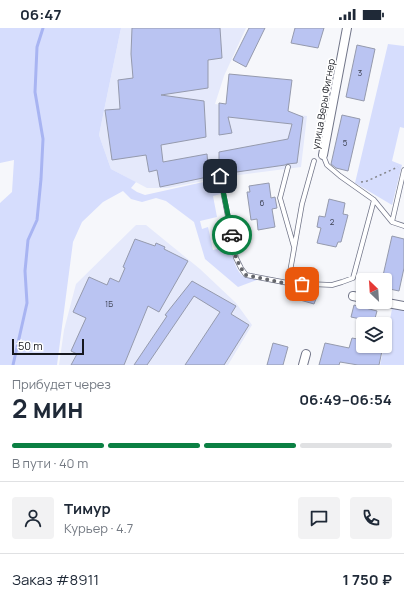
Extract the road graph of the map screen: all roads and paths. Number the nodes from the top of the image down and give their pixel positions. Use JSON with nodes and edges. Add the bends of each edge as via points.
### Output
{"nodes":[{"id":1,"x":347,"y":28,"type":"edge"},
{"id":2,"x":324,"y":155,"type":"joint"},
{"id":3,"x":314,"y":161,"type":"dead end"},
{"id":4,"x":288,"y":167,"type":"dead end"},
{"id":5,"x":399,"y":167,"type":"dead end"},
{"id":6,"x":404,"y":170,"type":"edge"},
{"id":7,"x":220,"y":176,"type":"dead end"},
{"id":8,"x":352,"y":185,"type":"junction"},
{"id":9,"x":374,"y":200,"type":"junction"},
{"id":10,"x":392,"y":222,"type":"junction"},
{"id":11,"x":404,"y":226,"type":"edge"},
{"id":12,"x":294,"y":249,"type":"junction"},
{"id":13,"x":288,"y":284,"type":"junction"},
{"id":14,"x":353,"y":296,"type":"dead end"},
{"id":15,"x":356,"y":297,"type":"edge"},
{"id":16,"x":392,"y":304,"type":"edge"},
{"id":17,"x":404,"y":306,"type":"edge"},
{"id":18,"x":306,"y":354,"type":"dead end"},
{"id":19,"x":303,"y":365,"type":"edge"}],
"edges":[{"from":1,"to":2,"type":"street","name":"улица Веры Фигнер"},
{"from":2,"to":8,"type":"lane","name":"улица Веры Фигнер","via":[[327,165]]},
{"from":3,"to":12,"type":"lane","via":[[302,204]]},
{"from":4,"to":12,"type":"lane","via":[[280,198]]},
{"from":5,"to":8,"type":"path"},
{"from":6,"to":10,"type":"lane"},
{"from":7,"to":13,"type":"lane","via":[[236,258],[241,268],[246,275]]},
{"from":8,"to":9,"type":"lane","name":"улица Веры Фигнер"},
{"from":9,"to":10,"type":"lane","name":"улица Веры Фигнер"},
{"from":9,"to":13,"type":"lane","via":[[353,278],[332,285]]},
{"from":10,"to":11,"type":"lane"},
{"from":12,"to":13,"type":"lane"},
{"from":14,"to":15,"type":"street"},
{"from":16,"to":17,"type":"street"},
{"from":18,"to":19,"type":"street"}]}
